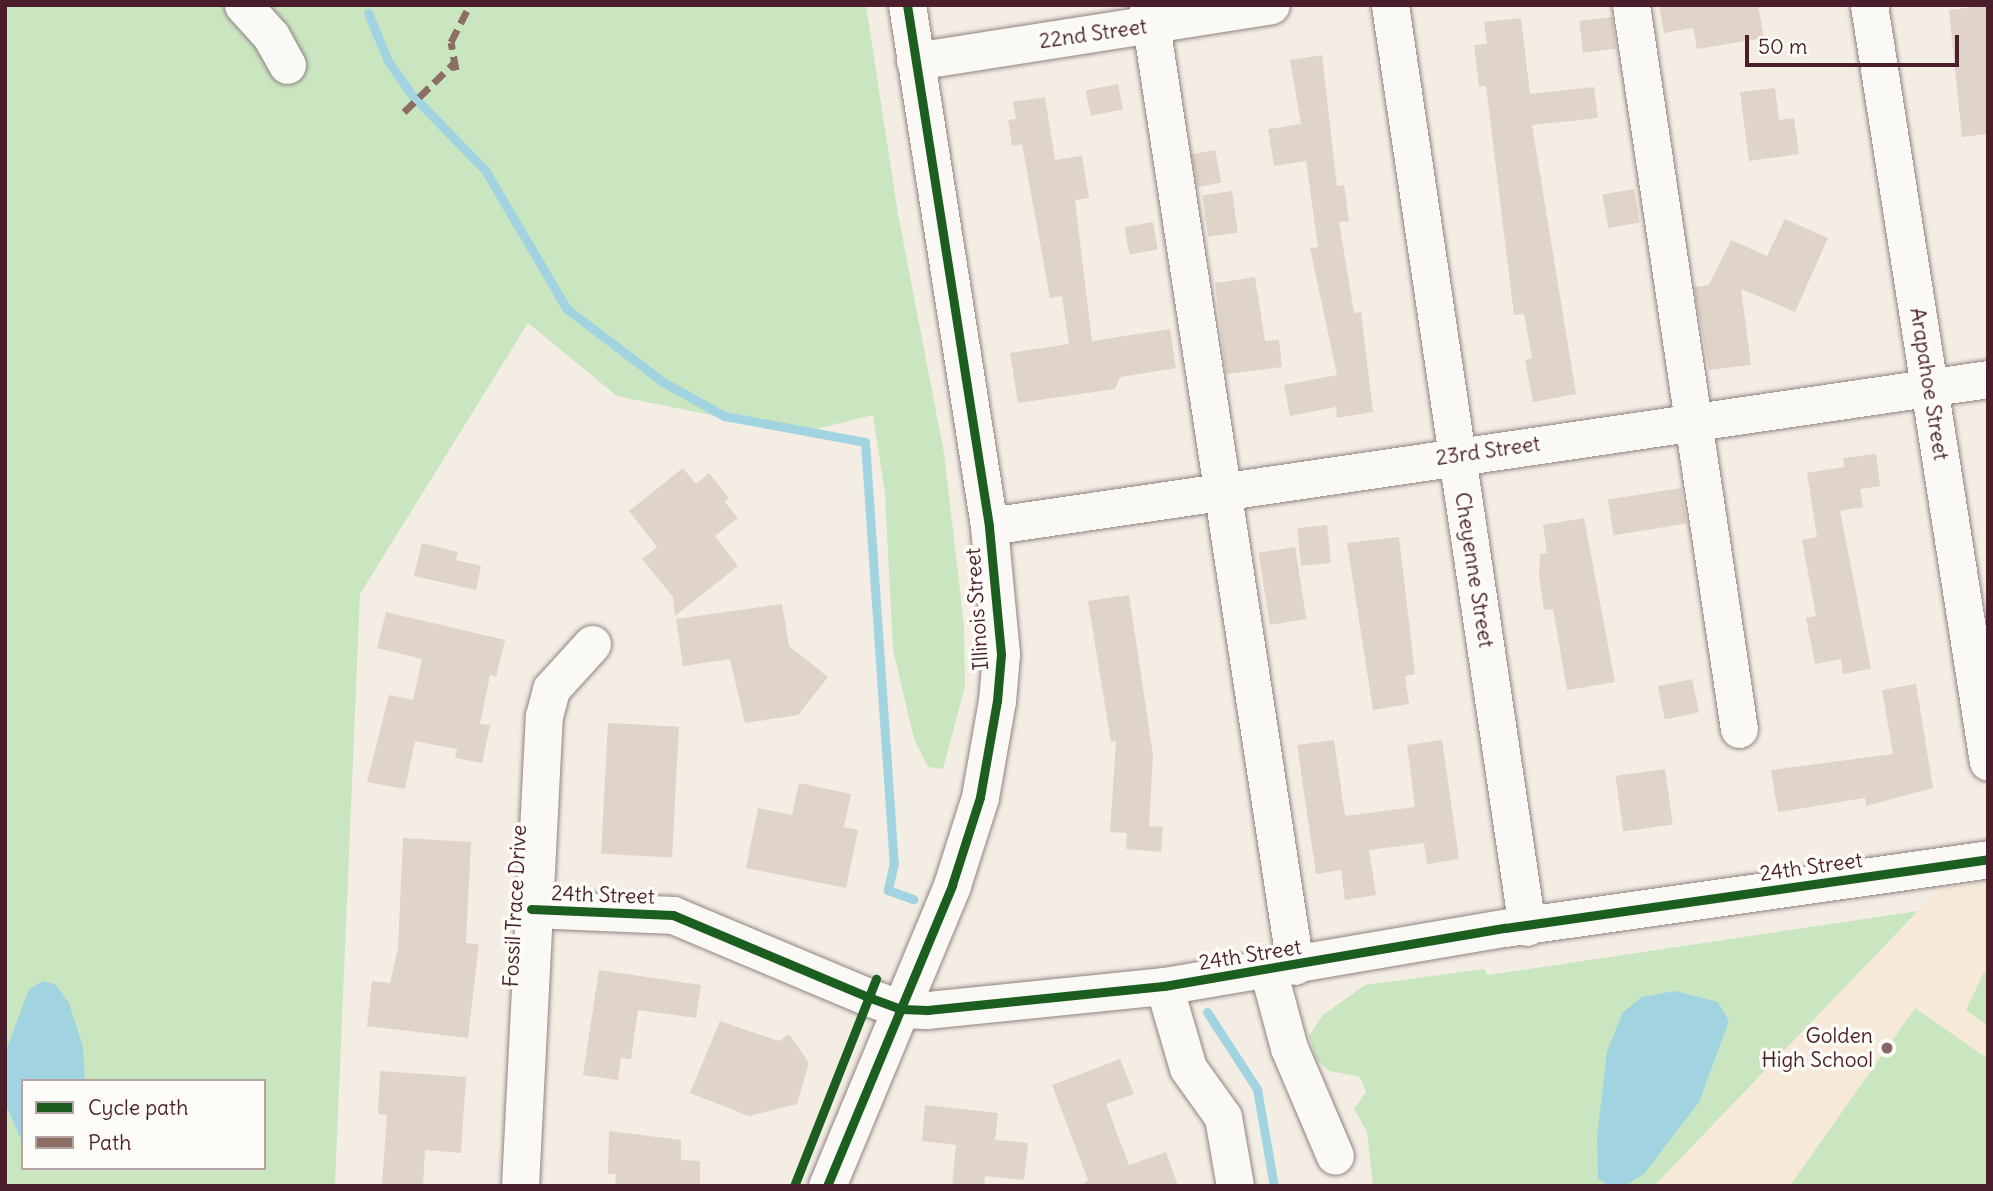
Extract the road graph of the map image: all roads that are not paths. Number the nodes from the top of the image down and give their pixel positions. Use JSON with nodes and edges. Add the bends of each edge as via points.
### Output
{"nodes":[{"id":1,"x":243,"y":5,"type":"edge"},
{"id":2,"x":907,"y":5,"type":"edge"},
{"id":3,"x":1270,"y":5,"type":"edge"},
{"id":4,"x":1390,"y":5,"type":"edge"},
{"id":5,"x":1631,"y":5,"type":"edge"},
{"id":6,"x":1869,"y":5,"type":"edge"},
{"id":7,"x":1149,"y":16,"type":"edge"},
{"id":8,"x":915,"y":61,"type":"junction"},
{"id":9,"x":287,"y":65,"type":"dead end"},
{"id":10,"x":1988,"y":379,"type":"edge"},
{"id":11,"x":1929,"y":386,"type":"junction"},
{"id":12,"x":1691,"y":421,"type":"junction"},
{"id":13,"x":1458,"y":456,"type":"junction"},
{"id":14,"x":1221,"y":492,"type":"junction"},
{"id":15,"x":989,"y":526,"type":"junction"},
{"id":16,"x":1975,"y":612,"type":"edge"},
{"id":17,"x":592,"y":644,"type":"dead end"},
{"id":18,"x":1739,"y":729,"type":"dead end"},
{"id":19,"x":1988,"y":762,"type":"edge"},
{"id":20,"x":1988,"y":859,"type":"edge"},
{"id":21,"x":531,"y":909,"type":"junction"},
{"id":22,"x":1527,"y":927,"type":"junction"},
{"id":23,"x":1281,"y":968,"type":"junction"},
{"id":24,"x":1164,"y":986,"type":"junction"},
{"id":25,"x":901,"y":1009,"type":"junction"},
{"id":26,"x":1335,"y":1156,"type":"dead end"},
{"id":27,"x":520,"y":1186,"type":"edge"},
{"id":28,"x":827,"y":1186,"type":"edge"},
{"id":29,"x":1235,"y":1186,"type":"edge"}],
"edges":[{"from":1,"to":9,"type":"street","via":[[271,36]]},
{"from":2,"to":8,"type":"street","name":"Illinois Street"},
{"from":3,"to":7,"type":"street","name":"22nd Street"},
{"from":4,"to":13,"type":"street","name":"Cheyenne Street"},
{"from":5,"to":12,"type":"street"},
{"from":6,"to":11,"type":"street","name":"Arapahoe Street"},
{"from":7,"to":8,"type":"street","name":"22nd Street"},
{"from":7,"to":14,"type":"street"},
{"from":8,"to":15,"type":"street","name":"Illinois Street"},
{"from":10,"to":11,"type":"street","name":"23rd Street"},
{"from":11,"to":12,"type":"street","name":"23rd Street"},
{"from":11,"to":16,"type":"street","name":"Arapahoe Street"},
{"from":12,"to":13,"type":"street","name":"23rd Street"},
{"from":12,"to":18,"type":"street"},
{"from":13,"to":14,"type":"street","name":"23rd Street"},
{"from":13,"to":22,"type":"street","name":"Cheyenne Street"},
{"from":14,"to":15,"type":"street","name":"23rd Street"},
{"from":14,"to":23,"type":"street"},
{"from":15,"to":25,"type":"street","name":"Illinois Street","via":[[1001,654],[989,748],[951,885]]},
{"from":16,"to":19,"type":"street","name":"Arapahoe Street"},
{"from":17,"to":21,"type":"street","name":"Fossil Trace Drive","via":[[551,689],[544,716]]},
{"from":20,"to":22,"type":"street","name":"24th Street"},
{"from":21,"to":25,"type":"street","name":"24th Street","via":[[673,915]]},
{"from":21,"to":27,"type":"street","name":"Fossil Trace Drive"},
{"from":22,"to":23,"type":"street","name":"24th Street"},
{"from":23,"to":24,"type":"street","name":"24th Street"},
{"from":23,"to":26,"type":"street","via":[[1289,1048]]},
{"from":24,"to":25,"type":"street","name":"24th Street"},
{"from":24,"to":29,"type":"street","via":[[1188,1068],[1223,1117]]},
{"from":25,"to":28,"type":"street","name":"Illinois Street"}]}
